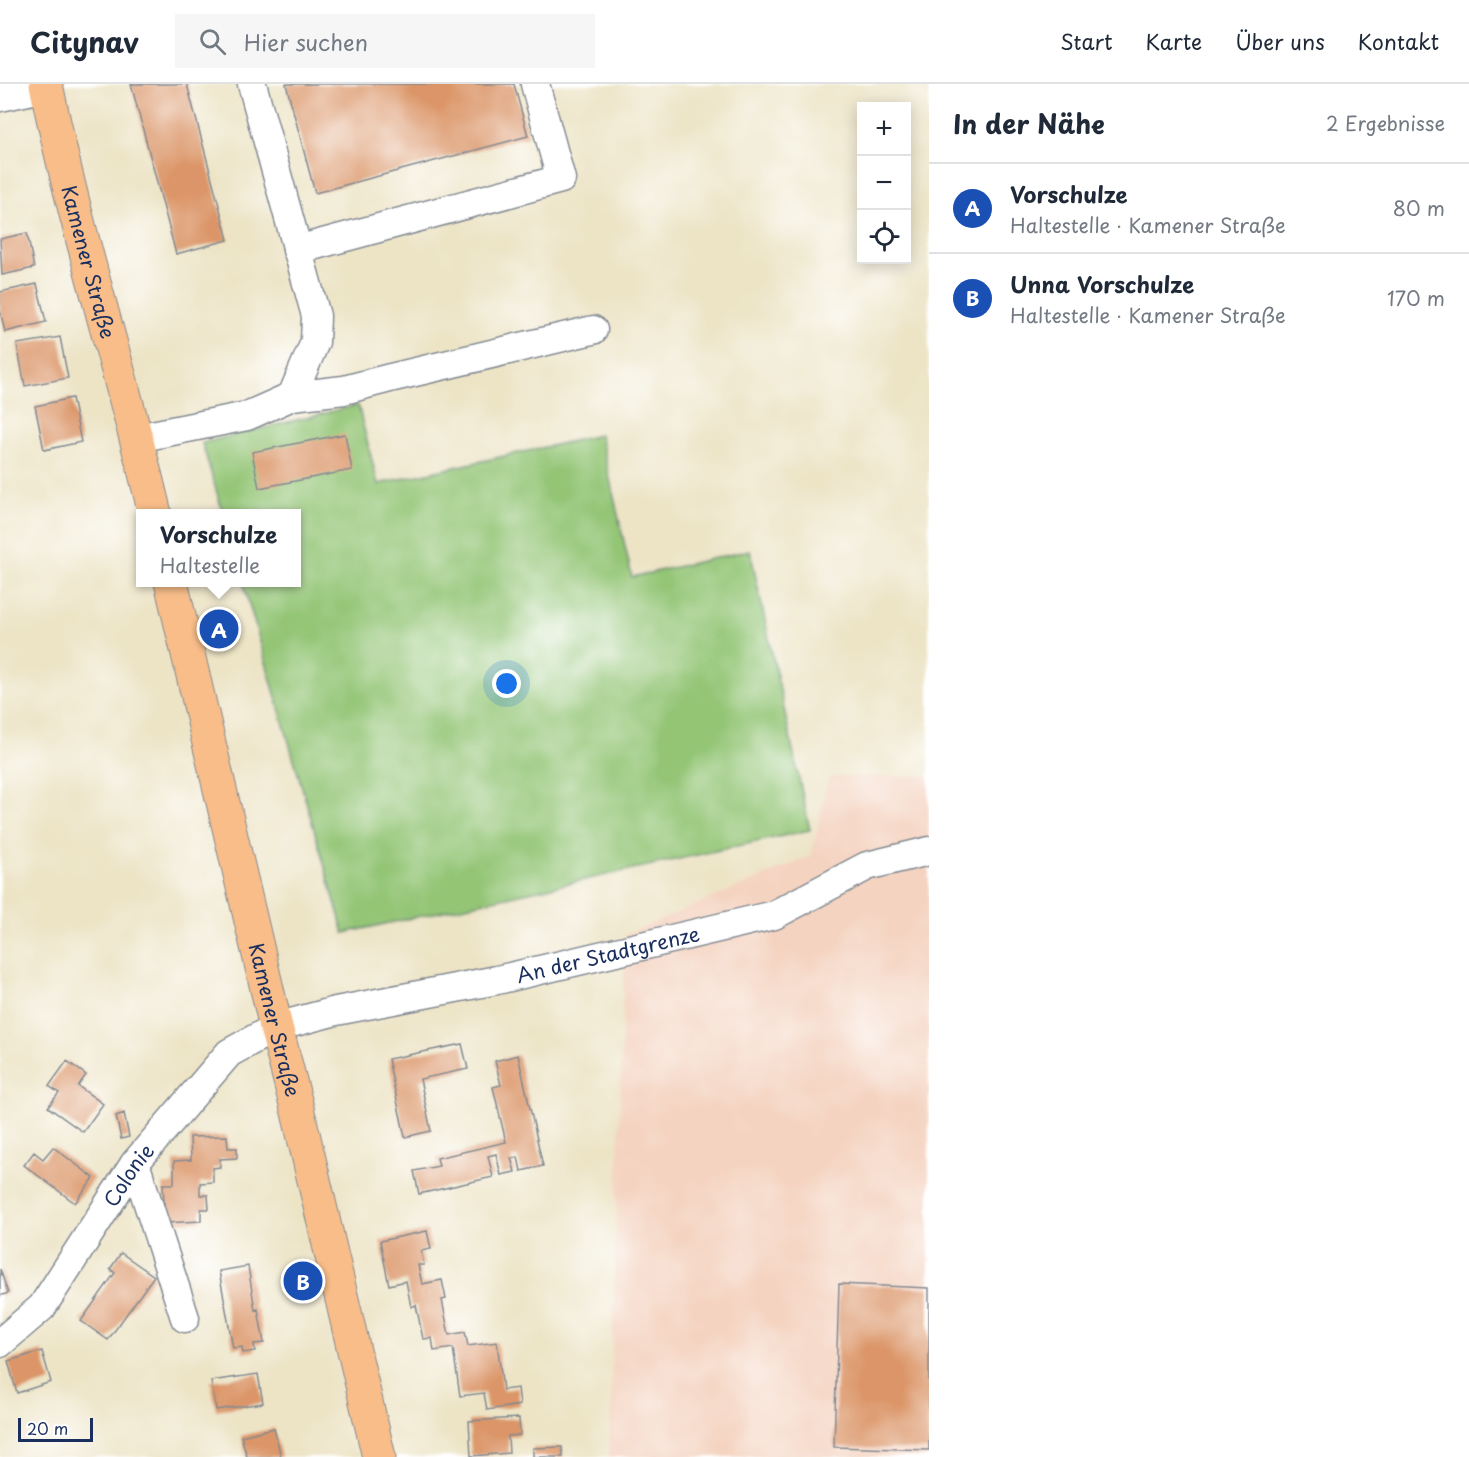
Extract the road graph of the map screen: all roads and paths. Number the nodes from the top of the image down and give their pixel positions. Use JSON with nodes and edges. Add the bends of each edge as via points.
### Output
{"nodes":[{"id":1,"x":252,"y":84,"type":"edge"},
{"id":2,"x":535,"y":84,"type":"edge"},
{"id":3,"x":46,"y":85,"type":"edge"},
{"id":4,"x":0,"y":97,"type":"edge"},
{"id":5,"x":297,"y":250,"type":"junction"},
{"id":6,"x":593,"y":330,"type":"dead end"},
{"id":7,"x":292,"y":396,"type":"junction"},
{"id":8,"x":137,"y":438,"type":"junction"},
{"id":9,"x":154,"y":509,"type":"edge"},
{"id":10,"x":172,"y":587,"type":"edge"},
{"id":11,"x":929,"y":851,"type":"edge"},
{"id":12,"x":276,"y":1027,"type":"junction"},
{"id":13,"x":135,"y":1163,"type":"junction"},
{"id":14,"x":185,"y":1318,"type":"dead end"},
{"id":15,"x":0,"y":1343,"type":"edge"},
{"id":16,"x":379,"y":1457,"type":"edge"}],
"edges":[{"from":1,"to":5,"type":"street"},
{"from":2,"to":5,"type":"street","via":[[561,179]]},
{"from":3,"to":4,"type":"street"},
{"from":3,"to":8,"type":"main road","name":"Kamener Straße","via":[[76,218]]},
{"from":5,"to":7,"type":"street","via":[[316,316],[315,342]]},
{"from":6,"to":7,"type":"street","via":[[344,390]]},
{"from":7,"to":8,"type":"street","via":[[247,416]]},
{"from":8,"to":9,"type":"main road","name":"Kamener Straße"},
{"from":10,"to":12,"type":"main road","name":"Kamener Straße"},
{"from":11,"to":12,"type":"street","name":"An der Stadtgrenze","via":[[867,866],[774,915]]},
{"from":12,"to":13,"type":"street","name":"Colonie","via":[[229,1053]]},
{"from":12,"to":16,"type":"main road","name":"Kamener Straße"},
{"from":13,"to":14,"type":"street"},
{"from":13,"to":15,"type":"street","name":"Colonie","via":[[42,1307]]}]}
